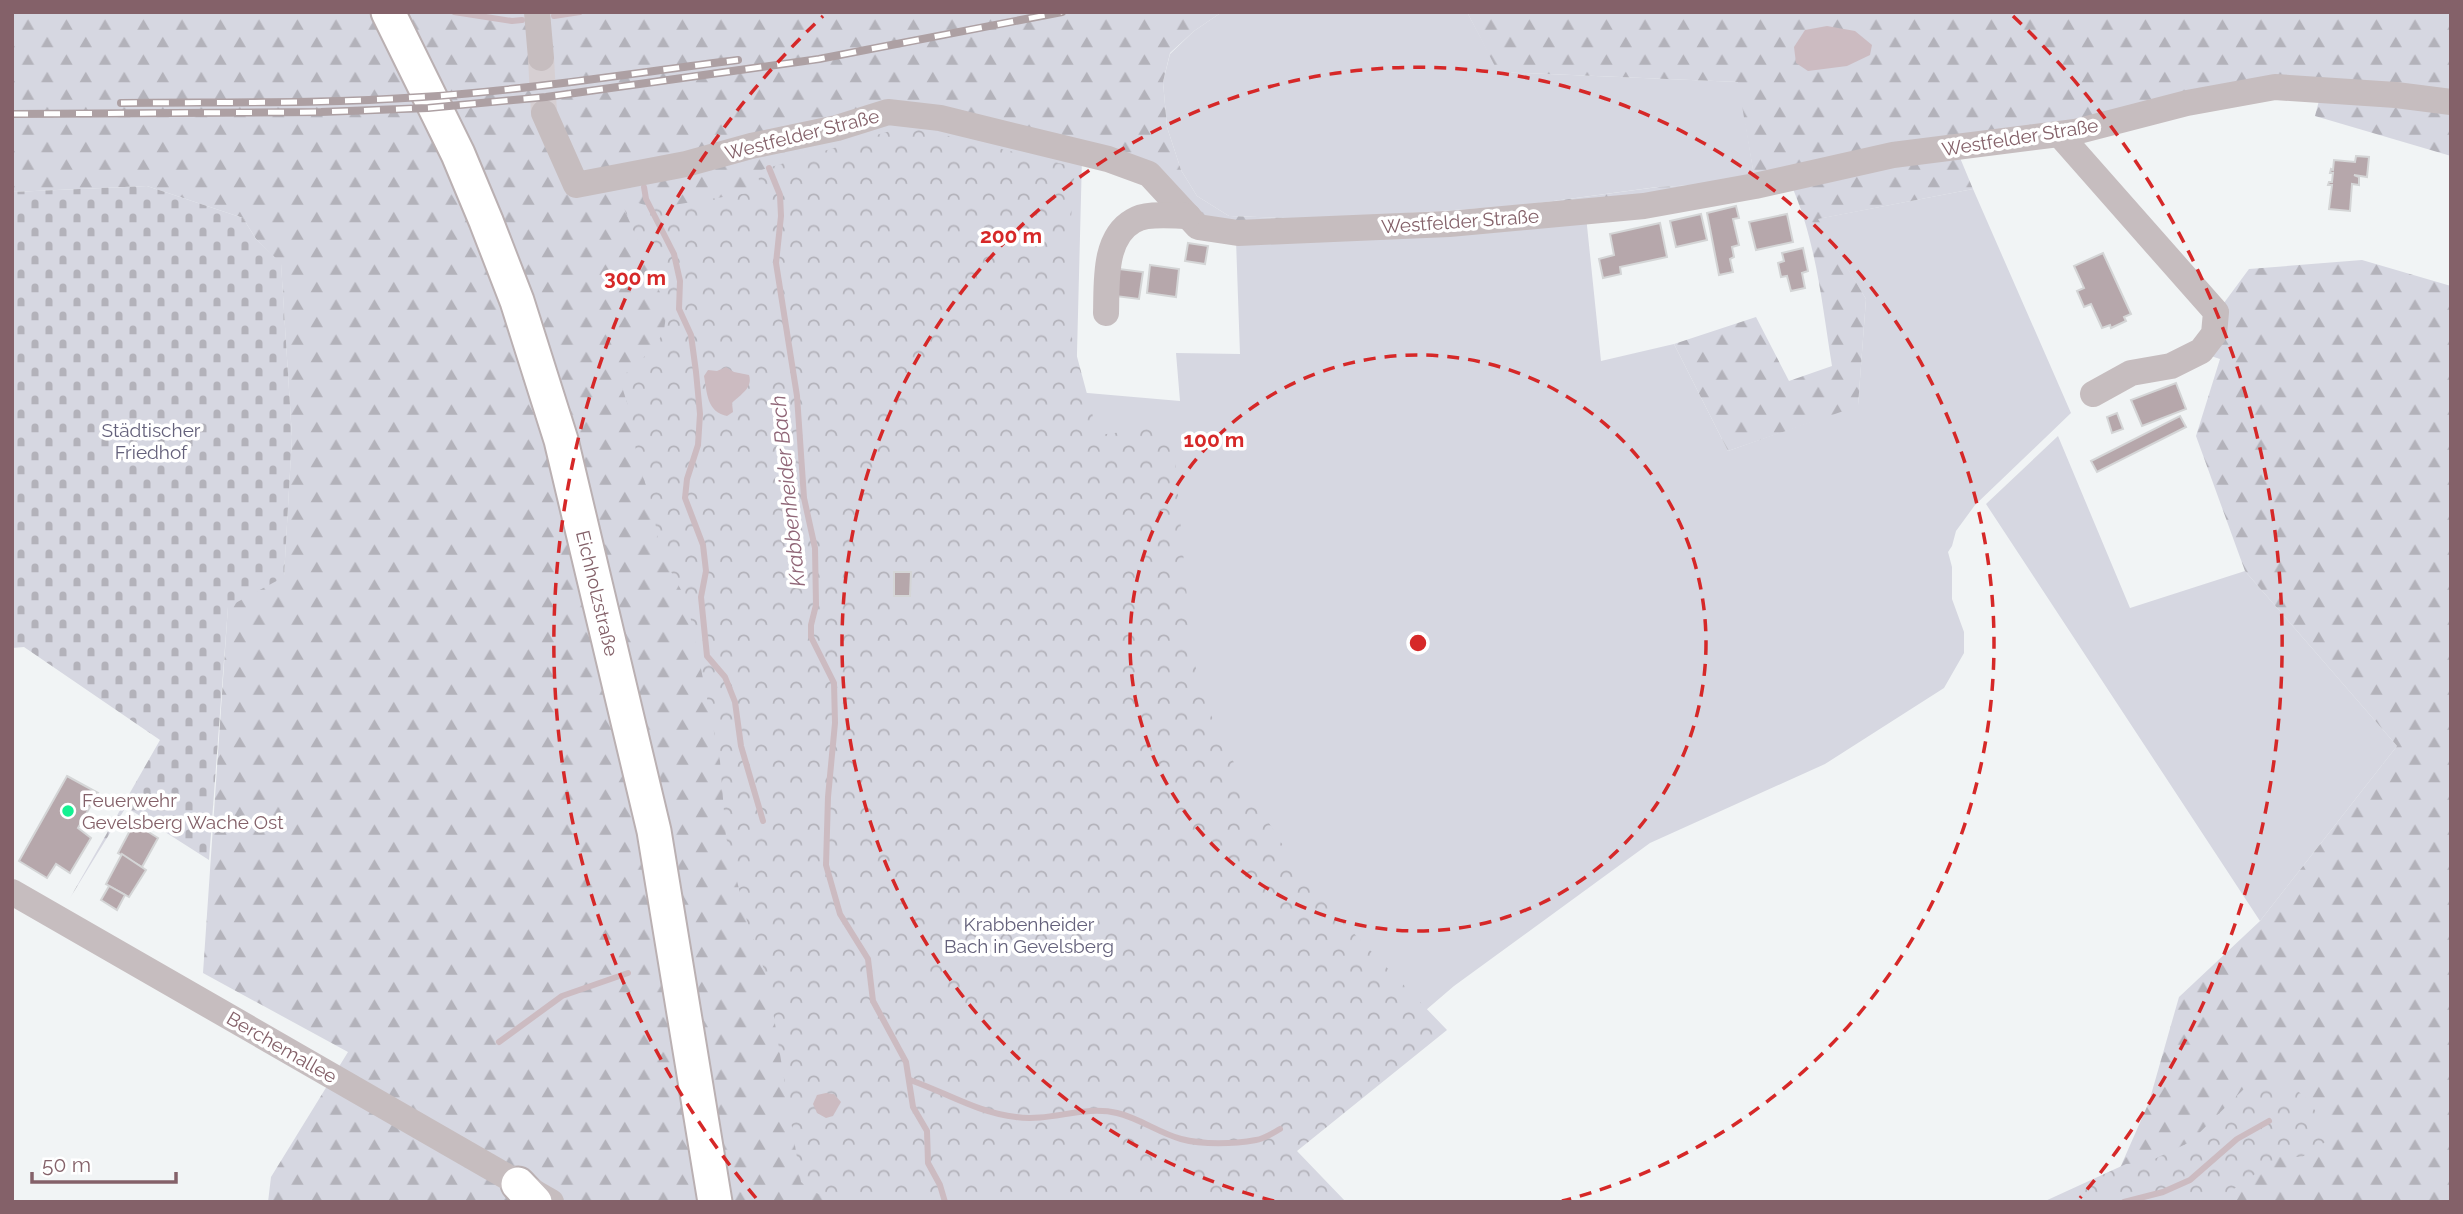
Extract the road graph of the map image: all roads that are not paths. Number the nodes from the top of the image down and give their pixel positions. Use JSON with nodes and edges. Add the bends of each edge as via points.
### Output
{"nodes":[{"id":1,"x":388,"y":12,"type":"edge"},
{"id":2,"x":537,"y":12,"type":"edge"},
{"id":3,"x":541,"y":58,"type":"tunnel mouth"},
{"id":4,"x":2451,"y":102,"type":"edge"},
{"id":5,"x":544,"y":113,"type":"tunnel mouth"},
{"id":6,"x":2059,"y":134,"type":"junction"},
{"id":7,"x":1188,"y":216,"type":"junction"},
{"id":8,"x":1106,"y":313,"type":"dead end"},
{"id":9,"x":2093,"y":394,"type":"dead end"},
{"id":10,"x":12,"y":892,"type":"edge"},
{"id":11,"x":526,"y":1193,"type":"edge"},
{"id":12,"x":551,"y":1202,"type":"edge"},
{"id":13,"x":715,"y":1202,"type":"edge"}],
"edges":[{"from":1,"to":13,"type":"main road","name":"Eichholzstraße","via":[[486,220],[561,440],[653,831]]},
{"from":2,"to":3,"type":"street"},
{"from":4,"to":6,"type":"street","name":"Westfelder Straße","via":[[2275,87]]},
{"from":5,"to":7,"type":"street","name":"Westfelder Straße","via":[[576,185],[686,164],[888,112],[940,117],[1108,159],[1149,174]]},
{"from":6,"to":7,"type":"street","name":"Westfelder Straße","via":[[1893,155],[1644,206],[1449,224],[1238,233],[1198,227]]},
{"from":6,"to":9,"type":"street","via":[[2216,312],[2214,334],[2201,351],[2171,366],[2131,373]]},
{"from":7,"to":8,"type":"street","via":[[1134,220],[1122,231],[1107,267]]},
{"from":10,"to":11,"type":"street","name":"Berchemallee"},
{"from":11,"to":12,"type":"street","name":"Berchemallee"}]}
